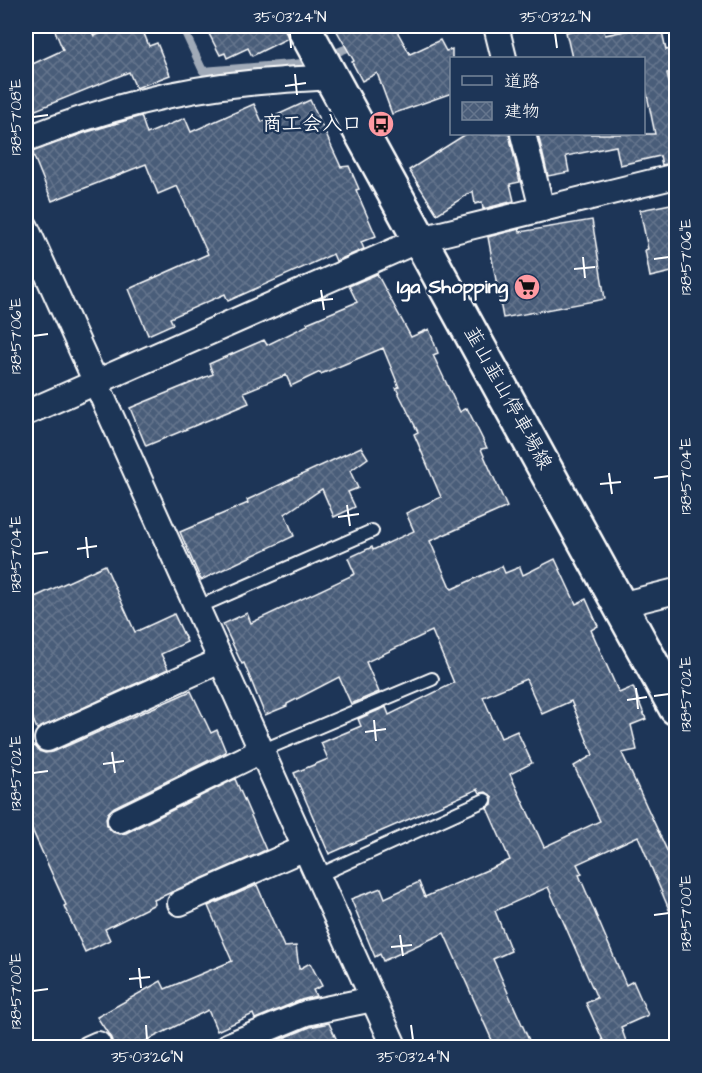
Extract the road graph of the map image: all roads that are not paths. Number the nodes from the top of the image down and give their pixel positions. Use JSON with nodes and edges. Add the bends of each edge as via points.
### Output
{"nodes":[{"id":1,"x":303,"y":26,"type":"edge"},
{"id":2,"x":496,"y":26,"type":"edge"},
{"id":3,"x":504,"y":57,"type":"edge"},
{"id":4,"x":332,"y":76,"type":"junction"},
{"id":5,"x":523,"y":135,"type":"edge"},
{"id":6,"x":26,"y":139,"type":"edge"},
{"id":7,"x":676,"y":176,"type":"edge"},
{"id":8,"x":542,"y":209,"type":"junction"},
{"id":9,"x":26,"y":227,"type":"edge"},
{"id":10,"x":421,"y":239,"type":"junction"},
{"id":11,"x":95,"y":382,"type":"junction"},
{"id":12,"x":26,"y":413,"type":"edge"},
{"id":13,"x":372,"y":531,"type":"dead end"},
{"id":14,"x":676,"y":591,"type":"edge"},
{"id":15,"x":620,"y":605,"type":"junction"},
{"id":16,"x":196,"y":608,"type":"junction"},
{"id":17,"x":220,"y":660,"type":"junction"},
{"id":18,"x":432,"y":679,"type":"dead end"},
{"id":19,"x":676,"y":708,"type":"edge"},
{"id":20,"x":47,"y":739,"type":"dead end"},
{"id":21,"x":261,"y":751,"type":"junction"},
{"id":22,"x":484,"y":800,"type":"dead end"},
{"id":23,"x":120,"y":820,"type":"dead end"},
{"id":24,"x":305,"y":848,"type":"junction"},
{"id":25,"x":317,"y":876,"type":"junction"},
{"id":26,"x":180,"y":903,"type":"dead end"},
{"id":27,"x":373,"y":999,"type":"junction"},
{"id":28,"x":229,"y":1045,"type":"dead end"},
{"id":29,"x":395,"y":1047,"type":"edge"}],
"edges":[{"from":1,"to":4,"type":"main road","name":"韮山韮山停車場線"},
{"from":2,"to":3,"type":"street"},
{"from":4,"to":6,"type":"street","via":[[248,83],[165,97]]},
{"from":4,"to":10,"type":"main road","name":"韮山韮山停車場線"},
{"from":5,"to":8,"type":"street"},
{"from":7,"to":8,"type":"street"},
{"from":8,"to":10,"type":"street"},
{"from":9,"to":11,"type":"street"},
{"from":10,"to":11,"type":"street"},
{"from":10,"to":15,"type":"main road","name":"韮山韮山停車場線"},
{"from":11,"to":12,"type":"street"},
{"from":11,"to":16,"type":"street"},
{"from":13,"to":16,"type":"lane"},
{"from":14,"to":15,"type":"street"},
{"from":15,"to":19,"type":"main road","name":"韮山韮山停車場線"},
{"from":16,"to":17,"type":"street"},
{"from":17,"to":20,"type":"street"},
{"from":17,"to":21,"type":"street"},
{"from":18,"to":21,"type":"lane"},
{"from":21,"to":23,"type":"street"},
{"from":21,"to":24,"type":"street"},
{"from":22,"to":25,"type":"lane"},
{"from":24,"to":25,"type":"street"},
{"from":24,"to":26,"type":"street"},
{"from":25,"to":27,"type":"street"},
{"from":27,"to":28,"type":"street","via":[[306,1013]]},
{"from":27,"to":29,"type":"street"}]}
